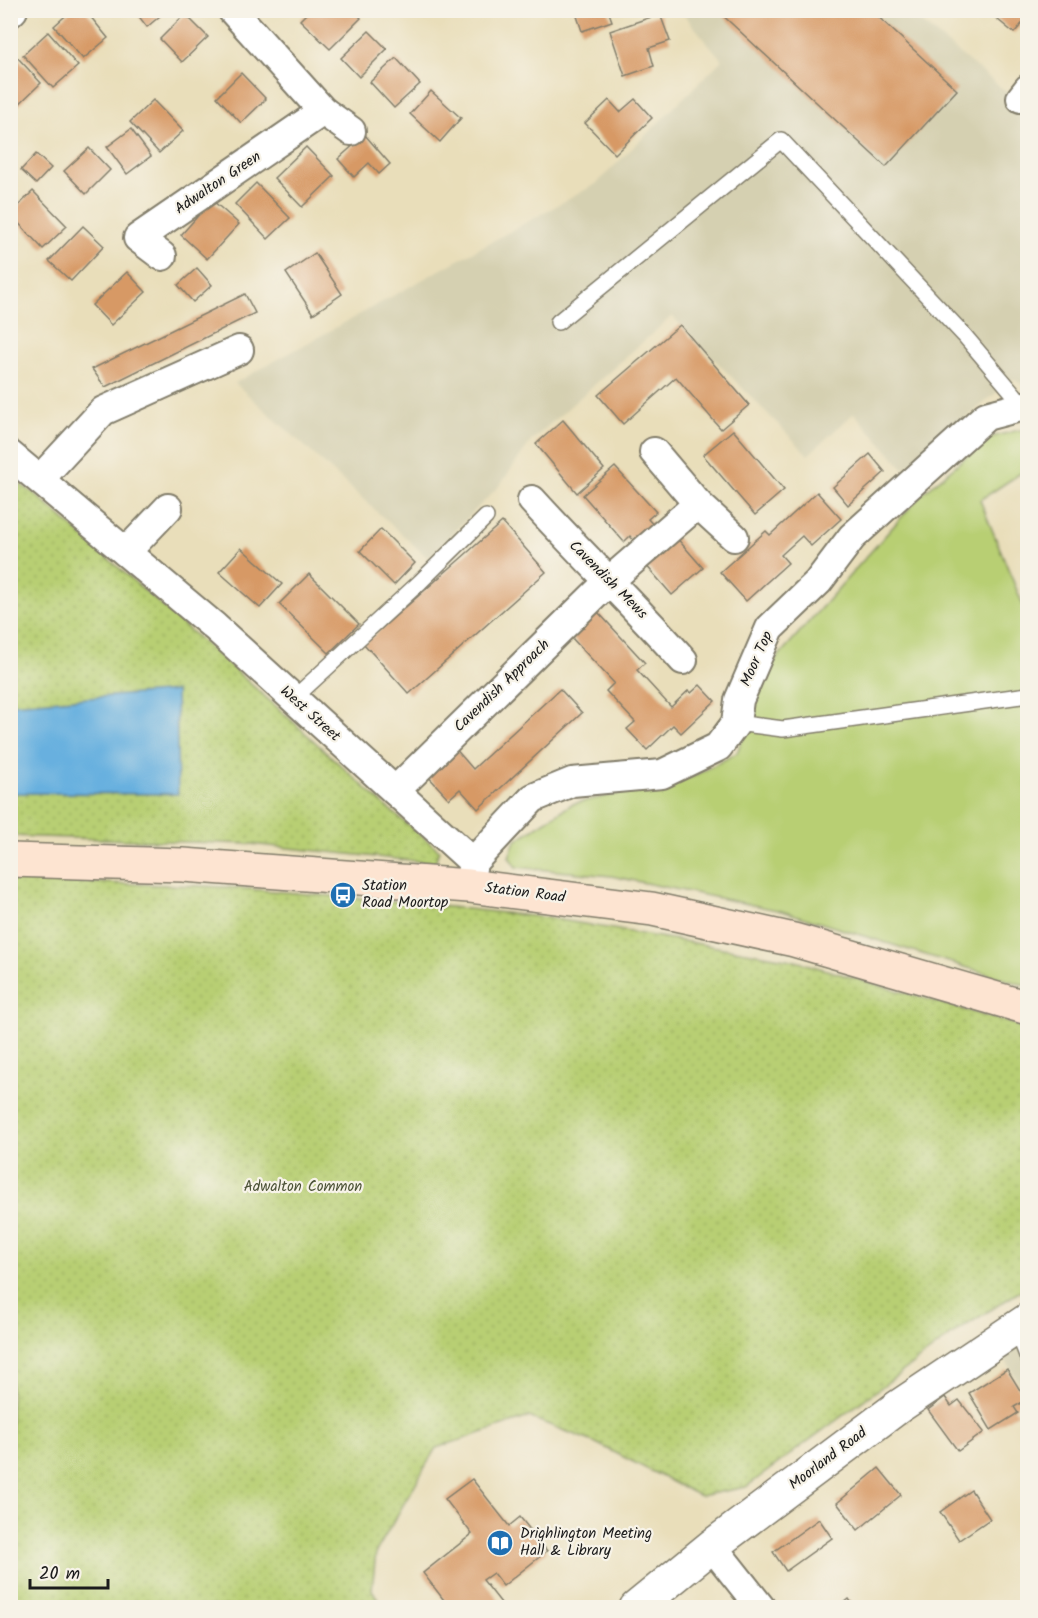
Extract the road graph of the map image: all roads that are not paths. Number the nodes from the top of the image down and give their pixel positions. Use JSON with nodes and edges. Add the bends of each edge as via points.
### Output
{"nodes":[{"id":1,"x":232,"y":10,"type":"edge"},
{"id":2,"x":323,"y":111,"type":"junction"},
{"id":3,"x":351,"y":131,"type":"dead end"},
{"id":4,"x":162,"y":256,"type":"dead end"},
{"id":5,"x":558,"y":322,"type":"dead end"},
{"id":6,"x":239,"y":350,"type":"dead end"},
{"id":7,"x":1026,"y":407,"type":"edge"},
{"id":8,"x":654,"y":452,"type":"dead end"},
{"id":9,"x":10,"y":455,"type":"edge"},
{"id":10,"x":40,"y":479,"type":"junction"},
{"id":11,"x":532,"y":500,"type":"dead end"},
{"id":12,"x":698,"y":504,"type":"junction"},
{"id":13,"x":168,"y":508,"type":"dead end"},
{"id":14,"x":486,"y":517,"type":"dead end"},
{"id":15,"x":734,"y":537,"type":"dead end"},
{"id":16,"x":126,"y":552,"type":"junction"},
{"id":17,"x":608,"y":582,"type":"junction"},
{"id":18,"x":683,"y":660,"type":"dead end"},
{"id":19,"x":1028,"y":695,"type":"edge"},
{"id":20,"x":293,"y":699,"type":"junction"},
{"id":21,"x":736,"y":723,"type":"junction"},
{"id":22,"x":395,"y":790,"type":"junction"},
{"id":23,"x":10,"y":860,"type":"edge"},
{"id":24,"x":471,"y":874,"type":"junction"},
{"id":25,"x":1028,"y":1008,"type":"edge"},
{"id":26,"x":1022,"y":1323,"type":"edge"},
{"id":27,"x":1028,"y":1358,"type":"edge"},
{"id":28,"x":712,"y":1546,"type":"junction"},
{"id":29,"x":636,"y":1608,"type":"edge"},
{"id":30,"x":761,"y":1608,"type":"edge"}],
"edges":[{"from":1,"to":2,"type":"street"},
{"from":2,"to":3,"type":"street"},
{"from":2,"to":4,"type":"street","name":"Adwalton Green","via":[[138,238]]},
{"from":5,"to":7,"type":"lane","via":[[781,140]]},
{"from":6,"to":10,"type":"street","via":[[103,411]]},
{"from":7,"to":21,"type":"street","name":"Moor Top","via":[[986,416],[852,537],[818,582],[770,628],[739,700]]},
{"from":8,"to":12,"type":"street"},
{"from":9,"to":10,"type":"street","name":"West Street"},
{"from":10,"to":16,"type":"street","name":"West Street"},
{"from":11,"to":17,"type":"street","name":"Cavendish Mews"},
{"from":12,"to":15,"type":"street"},
{"from":12,"to":17,"type":"street","name":"Cavendish Approach"},
{"from":13,"to":16,"type":"street"},
{"from":14,"to":20,"type":"lane"},
{"from":16,"to":20,"type":"street","name":"West Street"},
{"from":17,"to":18,"type":"street","name":"Cavendish Mews","via":[[626,596]]},
{"from":17,"to":22,"type":"street","name":"Cavendish Approach"},
{"from":19,"to":21,"type":"lane","via":[[783,729]]},
{"from":20,"to":22,"type":"street","name":"West Street"},
{"from":21,"to":24,"type":"street","name":"Moor Top","via":[[718,747],[662,774],[572,782],[533,798]]},
{"from":22,"to":24,"type":"street","name":"West Street"},
{"from":23,"to":24,"type":"main road","name":"Station Road"},
{"from":24,"to":25,"type":"main road","name":"Station Road","via":[[794,940]]},
{"from":26,"to":27,"type":"lane"},
{"from":26,"to":28,"type":"street","name":"Moorland Road","via":[[898,1407]]},
{"from":28,"to":29,"type":"street","name":"Moorland Road"},
{"from":28,"to":30,"type":"street"}]}
